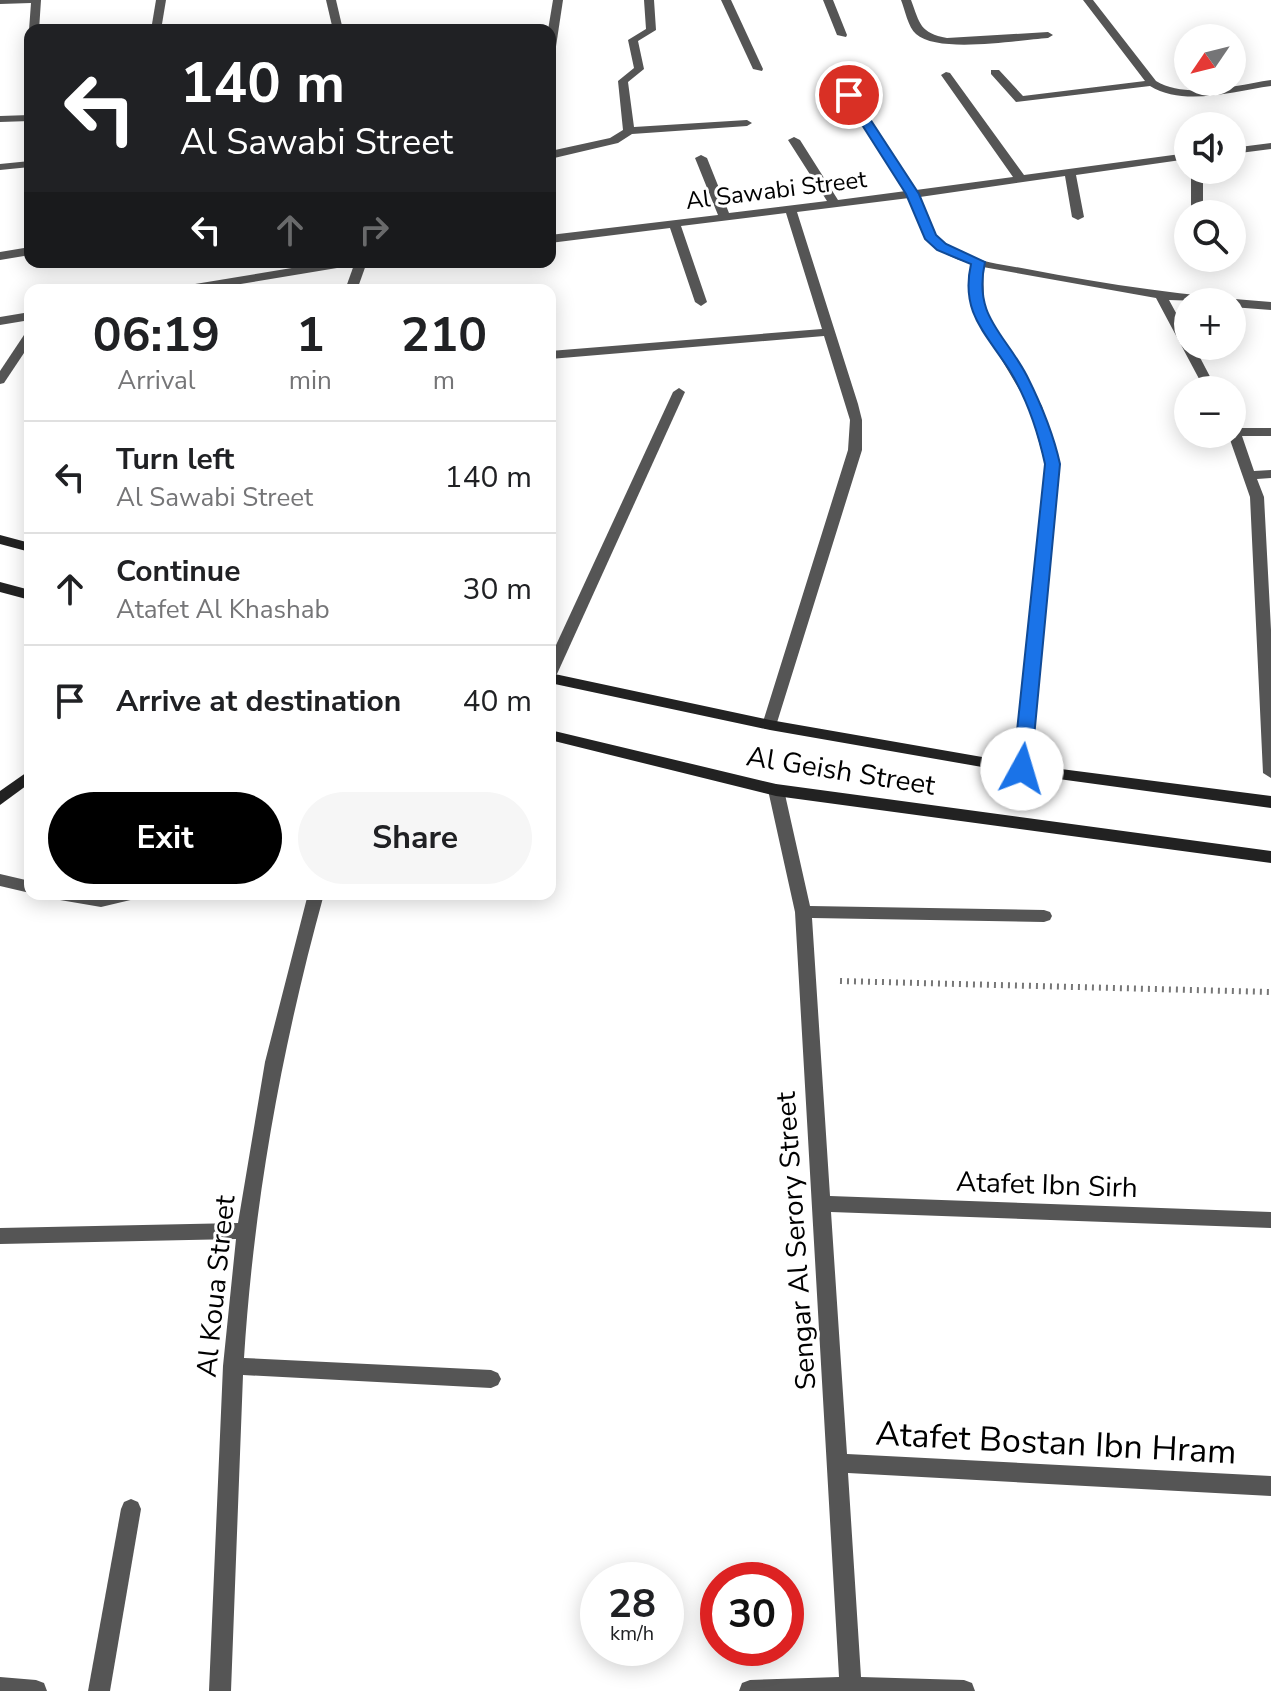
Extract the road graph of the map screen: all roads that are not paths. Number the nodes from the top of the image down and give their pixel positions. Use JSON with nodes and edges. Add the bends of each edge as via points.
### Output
{"nodes":[{"id":1,"x":34,"y":0,"type":"edge"},
{"id":2,"x":161,"y":0,"type":"edge"},
{"id":3,"x":331,"y":0,"type":"edge"},
{"id":4,"x":558,"y":0,"type":"edge"},
{"id":5,"x":649,"y":0,"type":"edge"},
{"id":6,"x":726,"y":0,"type":"edge"},
{"id":7,"x":828,"y":0,"type":"edge"},
{"id":8,"x":906,"y":0,"type":"edge"},
{"id":9,"x":1088,"y":0,"type":"edge"},
{"id":10,"x":0,"y":1,"type":"edge"},
{"id":11,"x":34,"y":24,"type":"edge"},
{"id":12,"x":157,"y":24,"type":"edge"},
{"id":13,"x":337,"y":24,"type":"edge"},
{"id":14,"x":554,"y":24,"type":"edge"},
{"id":15,"x":842,"y":35,"type":"dead end"},
{"id":16,"x":1048,"y":35,"type":"dead end"},
{"id":17,"x":758,"y":69,"type":"dead end"},
{"id":18,"x":995,"y":72,"type":"dead end"},
{"id":19,"x":946,"y":75,"type":"dead end"},
{"id":20,"x":1152,"y":83,"type":"junction"},
{"id":21,"x":1271,"y":83,"type":"edge"},
{"id":22,"x":849,"y":95,"type":"dead end"},
{"id":23,"x":24,"y":118,"type":"edge"},
{"id":24,"x":0,"y":119,"type":"edge"},
{"id":25,"x":747,"y":123,"type":"dead end"},
{"id":26,"x":629,"y":131,"type":"junction"},
{"id":27,"x":794,"y":140,"type":"dead end"},
{"id":28,"x":1271,"y":146,"type":"edge"},
{"id":29,"x":1246,"y":149,"type":"edge"},
{"id":30,"x":556,"y":153,"type":"edge"},
{"id":31,"x":701,"y":158,"type":"dead end"},
{"id":32,"x":1174,"y":158,"type":"edge"},
{"id":33,"x":24,"y":165,"type":"edge"},
{"id":34,"x":0,"y":167,"type":"edge"},
{"id":35,"x":1070,"y":172,"type":"junction"},
{"id":36,"x":1020,"y":178,"type":"junction"},
{"id":37,"x":913,"y":194,"type":"junction"},
{"id":38,"x":835,"y":205,"type":"junction"},
{"id":39,"x":791,"y":211,"type":"junction"},
{"id":40,"x":1078,"y":217,"type":"dead end"},
{"id":41,"x":726,"y":219,"type":"junction"},
{"id":42,"x":675,"y":225,"type":"junction"},
{"id":43,"x":556,"y":238,"type":"edge"},
{"id":44,"x":24,"y":252,"type":"edge"},
{"id":45,"x":0,"y":256,"type":"edge"},
{"id":46,"x":978,"y":262,"type":"junction"},
{"id":47,"x":313,"y":268,"type":"edge"},
{"id":48,"x":219,"y":284,"type":"edge"},
{"id":49,"x":1161,"y":296,"type":"junction"},
{"id":50,"x":1174,"y":297,"type":"edge"},
{"id":51,"x":701,"y":302,"type":"dead end"},
{"id":52,"x":1246,"y":304,"type":"edge"},
{"id":53,"x":1271,"y":306,"type":"edge"},
{"id":54,"x":24,"y":317,"type":"edge"},
{"id":55,"x":0,"y":321,"type":"edge"},
{"id":56,"x":828,"y":332,"type":"junction"},
{"id":57,"x":24,"y":344,"type":"edge"},
{"id":58,"x":556,"y":355,"type":"edge"},
{"id":59,"x":1204,"y":376,"type":"edge"},
{"id":60,"x":0,"y":380,"type":"edge"},
{"id":61,"x":679,"y":392,"type":"dead end"},
{"id":62,"x":1246,"y":431,"type":"edge"},
{"id":63,"x":1271,"y":432,"type":"edge"},
{"id":64,"x":1241,"y":448,"type":"edge"},
{"id":65,"x":1271,"y":474,"type":"edge"},
{"id":66,"x":1251,"y":475,"type":"junction"},
{"id":67,"x":1,"y":542,"type":"edge"},
{"id":68,"x":24,"y":547,"type":"edge"},
{"id":69,"x":0,"y":587,"type":"edge"},
{"id":70,"x":24,"y":593,"type":"edge"},
{"id":71,"x":556,"y":663,"type":"edge"},
{"id":72,"x":556,"y":677,"type":"edge"},
{"id":73,"x":770,"y":725,"type":"junction"},
{"id":74,"x":556,"y":736,"type":"edge"},
{"id":75,"x":1022,"y":769,"type":"junction"},
{"id":76,"x":1271,"y":773,"type":"edge"},
{"id":77,"x":24,"y":780,"type":"edge"},
{"id":78,"x":776,"y":790,"type":"junction"},
{"id":79,"x":0,"y":799,"type":"edge"},
{"id":80,"x":1271,"y":802,"type":"edge"},
{"id":81,"x":1271,"y":857,"type":"edge"},
{"id":82,"x":0,"y":880,"type":"edge"},
{"id":83,"x":24,"y":886,"type":"edge"},
{"id":84,"x":314,"y":900,"type":"edge"},
{"id":85,"x":803,"y":912,"type":"junction"},
{"id":86,"x":1044,"y":916,"type":"dead end"},
{"id":87,"x":821,"y":1204,"type":"junction"},
{"id":88,"x":1271,"y":1220,"type":"edge"},
{"id":89,"x":246,"y":1231,"type":"junction"},
{"id":90,"x":0,"y":1236,"type":"edge"},
{"id":91,"x":233,"y":1366,"type":"junction"},
{"id":92,"x":491,"y":1379,"type":"dead end"},
{"id":93,"x":837,"y":1463,"type":"junction"},
{"id":94,"x":1271,"y":1486,"type":"edge"},
{"id":95,"x":131,"y":1509,"type":"dead end"},
{"id":96,"x":0,"y":1688,"type":"edge"},
{"id":97,"x":850,"y":1690,"type":"edge"},
{"id":98,"x":36,"y":1691,"type":"edge"},
{"id":99,"x":99,"y":1691,"type":"edge"},
{"id":100,"x":220,"y":1691,"type":"edge"},
{"id":101,"x":750,"y":1691,"type":"edge"},
{"id":102,"x":964,"y":1691,"type":"edge"}],
"edges":[{"from":1,"to":10,"type":"street"},
{"from":1,"to":11,"type":"street"},
{"from":2,"to":12,"type":"street"},
{"from":3,"to":13,"type":"street"},
{"from":4,"to":14,"type":"street"},
{"from":5,"to":26,"type":"street","via":[[651,30],[633,40],[639,69],[623,81]]},
{"from":6,"to":17,"type":"street"},
{"from":7,"to":15,"type":"street"},
{"from":8,"to":16,"type":"street","via":[[918,31],[938,40]]},
{"from":9,"to":20,"type":"street"},
{"from":18,"to":20,"type":"street","via":[[1020,100]]},
{"from":19,"to":36,"type":"street"},
{"from":20,"to":21,"type":"street","via":[[1162,91],[1179,93]]},
{"from":22,"to":37,"type":"street"},
{"from":23,"to":24,"type":"street"},
{"from":25,"to":26,"type":"street"},
{"from":26,"to":30,"type":"street","via":[[614,141]]},
{"from":27,"to":38,"type":"street"},
{"from":28,"to":29,"type":"street"},
{"from":31,"to":41,"type":"street"},
{"from":32,"to":35,"type":"street","name":"Al Sawabi Street"},
{"from":33,"to":34,"type":"street"},
{"from":35,"to":36,"type":"street","name":"Al Sawabi Street"},
{"from":35,"to":40,"type":"street"},
{"from":36,"to":37,"type":"street","name":"Al Sawabi Street"},
{"from":37,"to":38,"type":"street","name":"Al Sawabi Street"},
{"from":37,"to":46,"type":"street","via":[[930,237]]},
{"from":38,"to":39,"type":"street","name":"Al Sawabi Street"},
{"from":39,"to":41,"type":"street","name":"Al Sawabi Street"},
{"from":39,"to":56,"type":"street"},
{"from":41,"to":42,"type":"street","name":"Al Sawabi Street"},
{"from":42,"to":43,"type":"street","name":"Al Sawabi Street"},
{"from":42,"to":51,"type":"street"},
{"from":44,"to":45,"type":"street"},
{"from":46,"to":49,"type":"street"},
{"from":46,"to":75,"type":"street","via":[[976,303],[1034,402],[1052,464]]},
{"from":47,"to":48,"type":"street"},
{"from":49,"to":50,"type":"street"},
{"from":49,"to":59,"type":"street"},
{"from":52,"to":53,"type":"street"},
{"from":54,"to":55,"type":"street"},
{"from":56,"to":58,"type":"street"},
{"from":56,"to":73,"type":"street","via":[[856,420],[855,450]]},
{"from":57,"to":60,"type":"street"},
{"from":61,"to":71,"type":"street"},
{"from":62,"to":63,"type":"street"},
{"from":64,"to":66,"type":"street"},
{"from":65,"to":66,"type":"street"},
{"from":66,"to":76,"type":"street","via":[[1257,497]]},
{"from":67,"to":68,"type":"main road"},
{"from":69,"to":70,"type":"main road"},
{"from":72,"to":73,"type":"main road","name":"Al Geish Street"},
{"from":73,"to":75,"type":"main road","name":"Al Geish Street"},
{"from":74,"to":78,"type":"main road","name":"Al Geish Street"},
{"from":75,"to":80,"type":"main road","name":"Al Geish Street"},
{"from":77,"to":79,"type":"main road"},
{"from":78,"to":81,"type":"main road","name":"Al Geish Street"},
{"from":78,"to":85,"type":"street","name":"Sengar Al Serory Street"},
{"from":82,"to":83,"type":"street"},
{"from":84,"to":89,"type":"street","name":"Al Koua Street","via":[[271,1077]]},
{"from":85,"to":86,"type":"street"},
{"from":85,"to":87,"type":"street","name":"Sengar Al Serory Street"},
{"from":87,"to":88,"type":"street","name":"Atafet Ibn Sirh"},
{"from":87,"to":93,"type":"street","name":"Sengar Al Serory Street"},
{"from":89,"to":90,"type":"street"},
{"from":89,"to":91,"type":"street","name":"Al Koua Street"},
{"from":91,"to":92,"type":"street"},
{"from":91,"to":100,"type":"street","name":"Al Koua Street"},
{"from":93,"to":94,"type":"street","name":"Atafet Bostan Ibn Hram"},
{"from":93,"to":97,"type":"street","name":"Sengar Al Serory Street"},
{"from":95,"to":99,"type":"street"},
{"from":96,"to":98,"type":"street"},
{"from":97,"to":101,"type":"street"},
{"from":97,"to":102,"type":"street"}]}
